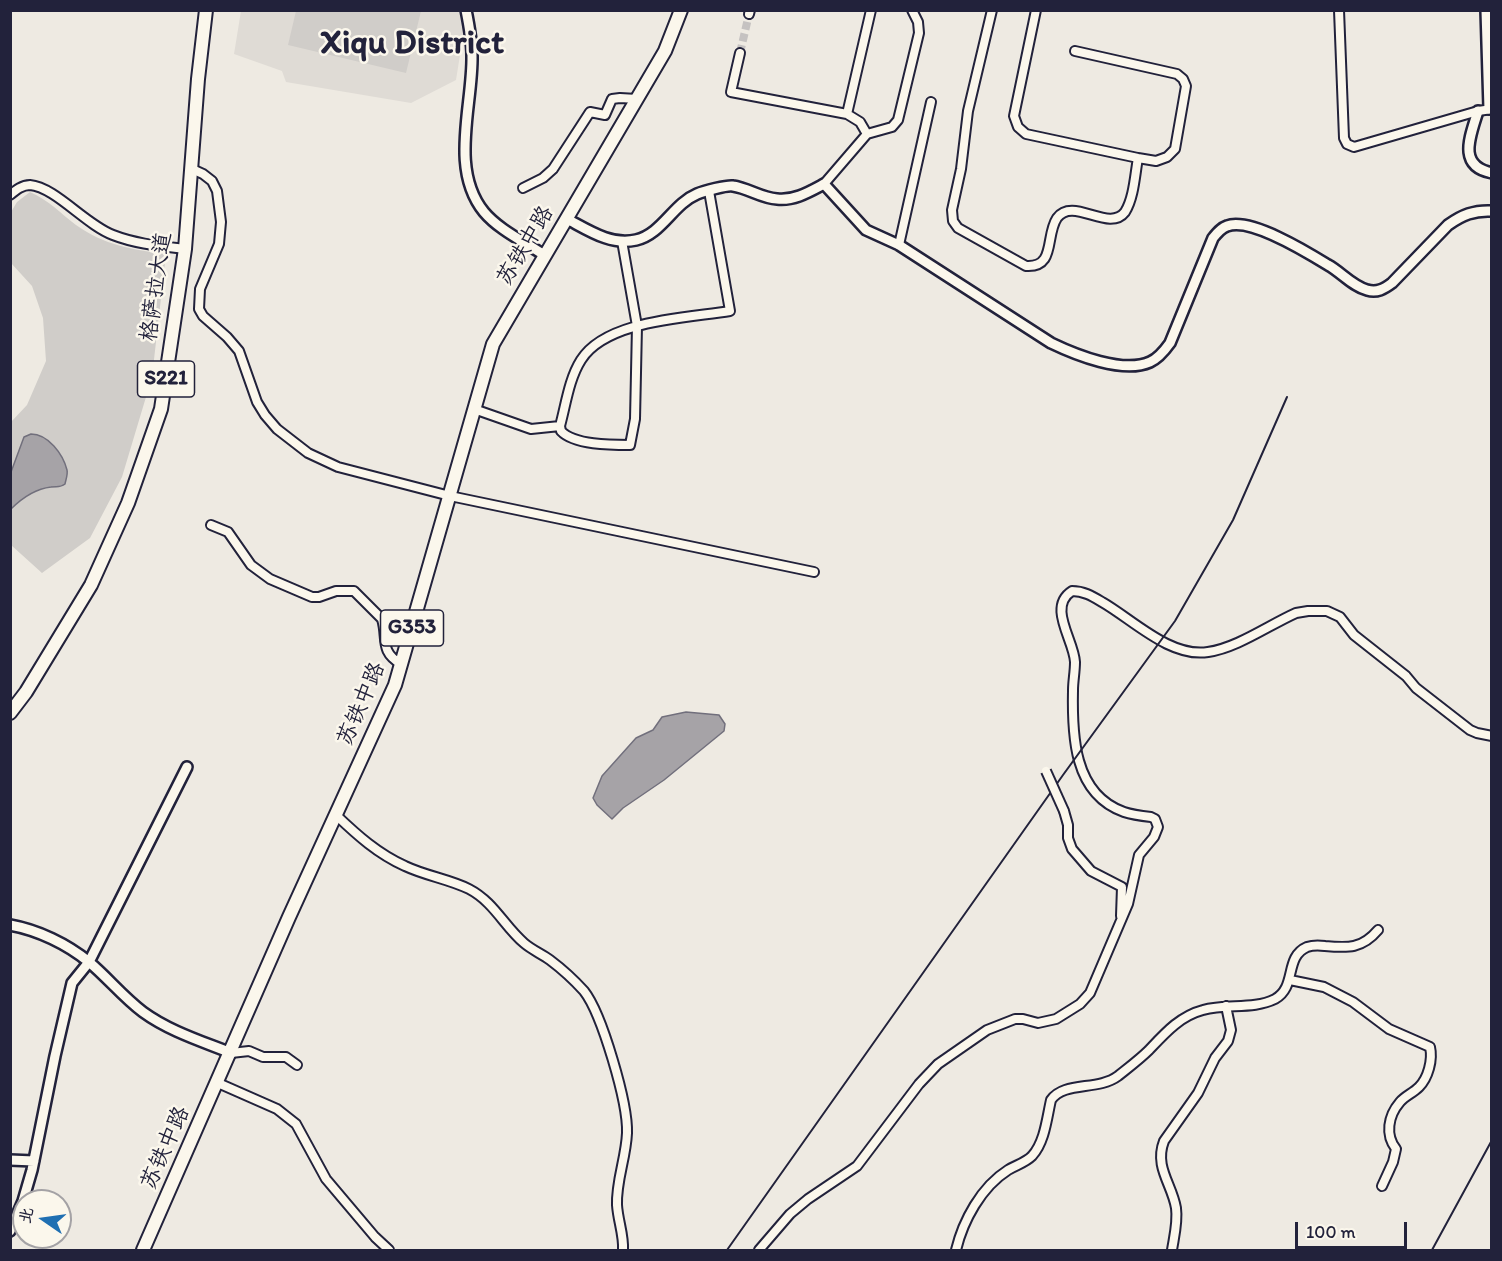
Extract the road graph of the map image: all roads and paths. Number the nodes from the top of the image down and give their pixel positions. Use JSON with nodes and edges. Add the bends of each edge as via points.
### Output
{"nodes":[{"id":1,"x":206,"y":10,"type":"edge"},
{"id":2,"x":466,"y":10,"type":"edge"},
{"id":3,"x":681,"y":10,"type":"edge"},
{"id":4,"x":871,"y":10,"type":"edge"},
{"id":5,"x":912,"y":10,"type":"edge"},
{"id":6,"x":992,"y":10,"type":"edge"},
{"id":7,"x":1036,"y":10,"type":"edge"},
{"id":8,"x":1339,"y":10,"type":"edge"},
{"id":9,"x":1486,"y":10,"type":"edge"},
{"id":10,"x":1075,"y":51,"type":"dead end"},
{"id":11,"x":1489,"y":52,"type":"edge"},
{"id":12,"x":740,"y":53,"type":"tunnel mouth"},
{"id":13,"x":637,"y":99,"type":"junction"},
{"id":14,"x":931,"y":102,"type":"dead end"},
{"id":15,"x":1490,"y":109,"type":"edge"},
{"id":16,"x":1478,"y":111,"type":"junction"},
{"id":17,"x":847,"y":114,"type":"junction"},
{"id":18,"x":867,"y":134,"type":"junction"},
{"id":19,"x":1138,"y":158,"type":"junction"},
{"id":20,"x":192,"y":169,"type":"junction"},
{"id":21,"x":1491,"y":173,"type":"edge"},
{"id":22,"x":824,"y":184,"type":"junction"},
{"id":23,"x":523,"y":188,"type":"dead end"},
{"id":24,"x":709,"y":191,"type":"junction"},
{"id":25,"x":10,"y":195,"type":"edge"},
{"id":26,"x":1491,"y":211,"type":"edge"},
{"id":27,"x":567,"y":219,"type":"junction"},
{"id":28,"x":622,"y":241,"type":"junction"},
{"id":29,"x":899,"y":245,"type":"junction"},
{"id":30,"x":185,"y":249,"type":"junction"},
{"id":31,"x":544,"y":255,"type":"junction"},
{"id":32,"x":637,"y":326,"type":"junction"},
{"id":33,"x":474,"y":410,"type":"junction"},
{"id":34,"x":560,"y":426,"type":"junction"},
{"id":35,"x":450,"y":496,"type":"junction"},
{"id":36,"x":211,"y":525,"type":"dead end"},
{"id":37,"x":814,"y":572,"type":"dead end"},
{"id":38,"x":401,"y":664,"type":"junction"},
{"id":39,"x":10,"y":713,"type":"edge"},
{"id":40,"x":1491,"y":736,"type":"edge"},
{"id":41,"x":187,"y":767,"type":"dead end"},
{"id":42,"x":1042,"y":769,"type":"dead end"},
{"id":43,"x":336,"y":815,"type":"junction"},
{"id":44,"x":1120,"y":923,"type":"junction"},
{"id":45,"x":10,"y":925,"type":"edge"},
{"id":46,"x":1378,"y":930,"type":"dead end"},
{"id":47,"x":89,"y":962,"type":"junction"},
{"id":48,"x":1290,"y":981,"type":"junction"},
{"id":49,"x":1226,"y":1006,"type":"junction"},
{"id":50,"x":231,"y":1053,"type":"junction"},
{"id":51,"x":297,"y":1065,"type":"dead end"},
{"id":52,"x":218,"y":1083,"type":"junction"},
{"id":53,"x":10,"y":1160,"type":"edge"},
{"id":54,"x":34,"y":1161,"type":"junction"},
{"id":55,"x":1382,"y":1186,"type":"dead end"},
{"id":56,"x":10,"y":1231,"type":"edge"},
{"id":57,"x":143,"y":1251,"type":"edge"},
{"id":58,"x":389,"y":1251,"type":"edge"},
{"id":59,"x":623,"y":1251,"type":"edge"},
{"id":60,"x":759,"y":1251,"type":"edge"},
{"id":61,"x":956,"y":1251,"type":"edge"},
{"id":62,"x":1172,"y":1251,"type":"edge"}],
"edges":[{"from":1,"to":20,"type":"main road","name":"格萨拉大道","number":"S221"},
{"from":2,"to":31,"type":"street","via":[[472,56],[466,167],[472,190],[484,212]]},
{"from":3,"to":13,"type":"main road","name":"苏铁中路","number":"G353","via":[[665,51]]},
{"from":4,"to":17,"type":"street"},
{"from":5,"to":18,"type":"street","via":[[919,33],[898,120],[892,127]]},
{"from":6,"to":19,"type":"street","via":[[968,111],[952,210],[958,228],[1026,266],[1036,267],[1044,261],[1058,216],[1074,211],[1111,219],[1120,217],[1130,201]]},
{"from":7,"to":19,"type":"street","via":[[1014,116],[1018,127],[1026,134]]},
{"from":8,"to":16,"type":"street","via":[[1347,144],[1354,147]]},
{"from":9,"to":11,"type":"street"},
{"from":10,"to":19,"type":"street","via":[[1177,74],[1183,79],[1186,86],[1175,149],[1167,158],[1156,161]]},
{"from":11,"to":15,"type":"street"},
{"from":12,"to":17,"type":"street","via":[[731,92]]},
{"from":13,"to":23,"type":"street","via":[[612,99],[605,115],[590,112],[553,169]]},
{"from":13,"to":27,"type":"main road","name":"苏铁中路","number":"G353"},
{"from":14,"to":29,"type":"street"},
{"from":15,"to":16,"type":"street"},
{"from":16,"to":21,"type":"street","via":[[1468,152],[1478,168]]},
{"from":17,"to":18,"type":"street","via":[[860,122]]},
{"from":18,"to":22,"type":"street"},
{"from":20,"to":30,"type":"main road","name":"格萨拉大道","number":"S221"},
{"from":20,"to":35,"type":"street","via":[[212,181],[218,191],[221,222],[219,244],[200,289],[199,309],[239,351],[265,415],[288,439],[322,461]]},
{"from":22,"to":24,"type":"street","via":[[807,194],[777,199],[732,186]]},
{"from":22,"to":29,"type":"street","via":[[866,230]]},
{"from":24,"to":28,"type":"street","via":[[685,202],[649,235]]},
{"from":24,"to":32,"type":"street","via":[[730,311]]},
{"from":25,"to":30,"type":"street","via":[[28,185],[39,187],[110,234],[134,242]]},
{"from":26,"to":29,"type":"street","via":[[1458,218],[1392,283],[1374,291],[1364,289],[1266,231],[1228,225],[1213,238],[1170,343],[1152,362],[1129,366],[1069,352],[1051,343]]},
{"from":27,"to":28,"type":"street","via":[[593,233]]},
{"from":27,"to":31,"type":"main road","name":"苏铁中路","number":"G353"},
{"from":28,"to":32,"type":"street"},
{"from":30,"to":39,"type":"main road","name":"格萨拉大道","number":"S221","via":[[161,410],[128,503],[92,585]]},
{"from":31,"to":33,"type":"main road","name":"苏铁中路","number":"G353","via":[[493,344]]},
{"from":32,"to":34,"type":"street","via":[[609,334],[582,358]]},
{"from":32,"to":34,"type":"street","via":[[635,419],[630,445],[572,439]]},
{"from":33,"to":34,"type":"street","via":[[531,429]]},
{"from":33,"to":35,"type":"main road","name":"苏铁中路","number":"G353"},
{"from":35,"to":37,"type":"street"},
{"from":35,"to":38,"type":"main road","name":"苏铁中路","number":"G353"},
{"from":36,"to":38,"type":"street","via":[[228,532],[251,565],[270,579],[312,597],[348,590],[358,594],[382,619],[386,650]]},
{"from":38,"to":43,"type":"main road","name":"苏铁中路","number":"G353","via":[[396,685]]},
{"from":40,"to":44,"type":"street","via":[[1470,730],[1327,611],[1296,613],[1219,650],[1193,653],[1152,636],[1088,594],[1072,591],[1065,595],[1061,612],[1075,660],[1073,727],[1081,768],[1102,798],[1122,811],[1155,819],[1158,827],[1139,855],[1133,889]]},
{"from":41,"to":47,"type":"street"},
{"from":42,"to":44,"type":"street","bridge":true,"via":[[1064,811],[1072,849],[1091,871],[1122,887]]},
{"from":43,"to":50,"type":"main road","name":"苏铁中路","number":"G353"},
{"from":43,"to":59,"type":"street","via":[[386,856],[483,898],[524,944],[552,962],[585,993],[601,1026],[626,1113],[617,1205]]},
{"from":44,"to":60,"type":"street","via":[[1090,993],[1080,1004],[1050,1022],[1015,1019],[987,1030],[938,1064],[857,1166],[790,1214]]},
{"from":45,"to":47,"type":"street","via":[[44,934]]},
{"from":46,"to":48,"type":"street","via":[[1363,945],[1310,946],[1302,950],[1292,964]]},
{"from":47,"to":50,"type":"street","via":[[146,1014]]},
{"from":47,"to":54,"type":"street","via":[[72,983]]},
{"from":48,"to":49,"type":"street","via":[[1276,998],[1250,1006]]},
{"from":48,"to":55,"type":"street","via":[[1324,987],[1353,1002],[1389,1029],[1430,1047],[1424,1080],[1394,1111],[1388,1136],[1396,1149]]},
{"from":49,"to":61,"type":"street","via":[[1204,1009],[1183,1019],[1106,1084],[1070,1088],[1054,1095],[1033,1155],[988,1188],[967,1220]]},
{"from":49,"to":62,"type":"street","via":[[1231,1030],[1228,1041],[1161,1148],[1161,1165],[1176,1214]]},
{"from":50,"to":51,"type":"street","via":[[249,1051],[264,1057],[286,1057]]},
{"from":50,"to":52,"type":"main road","name":"苏铁中路","number":"G353"},
{"from":52,"to":57,"type":"main road","name":"苏铁中路","number":"G353"},
{"from":52,"to":58,"type":"street","via":[[277,1109],[296,1124],[326,1179]]},
{"from":53,"to":54,"type":"street"},
{"from":54,"to":56,"type":"street"}]}
